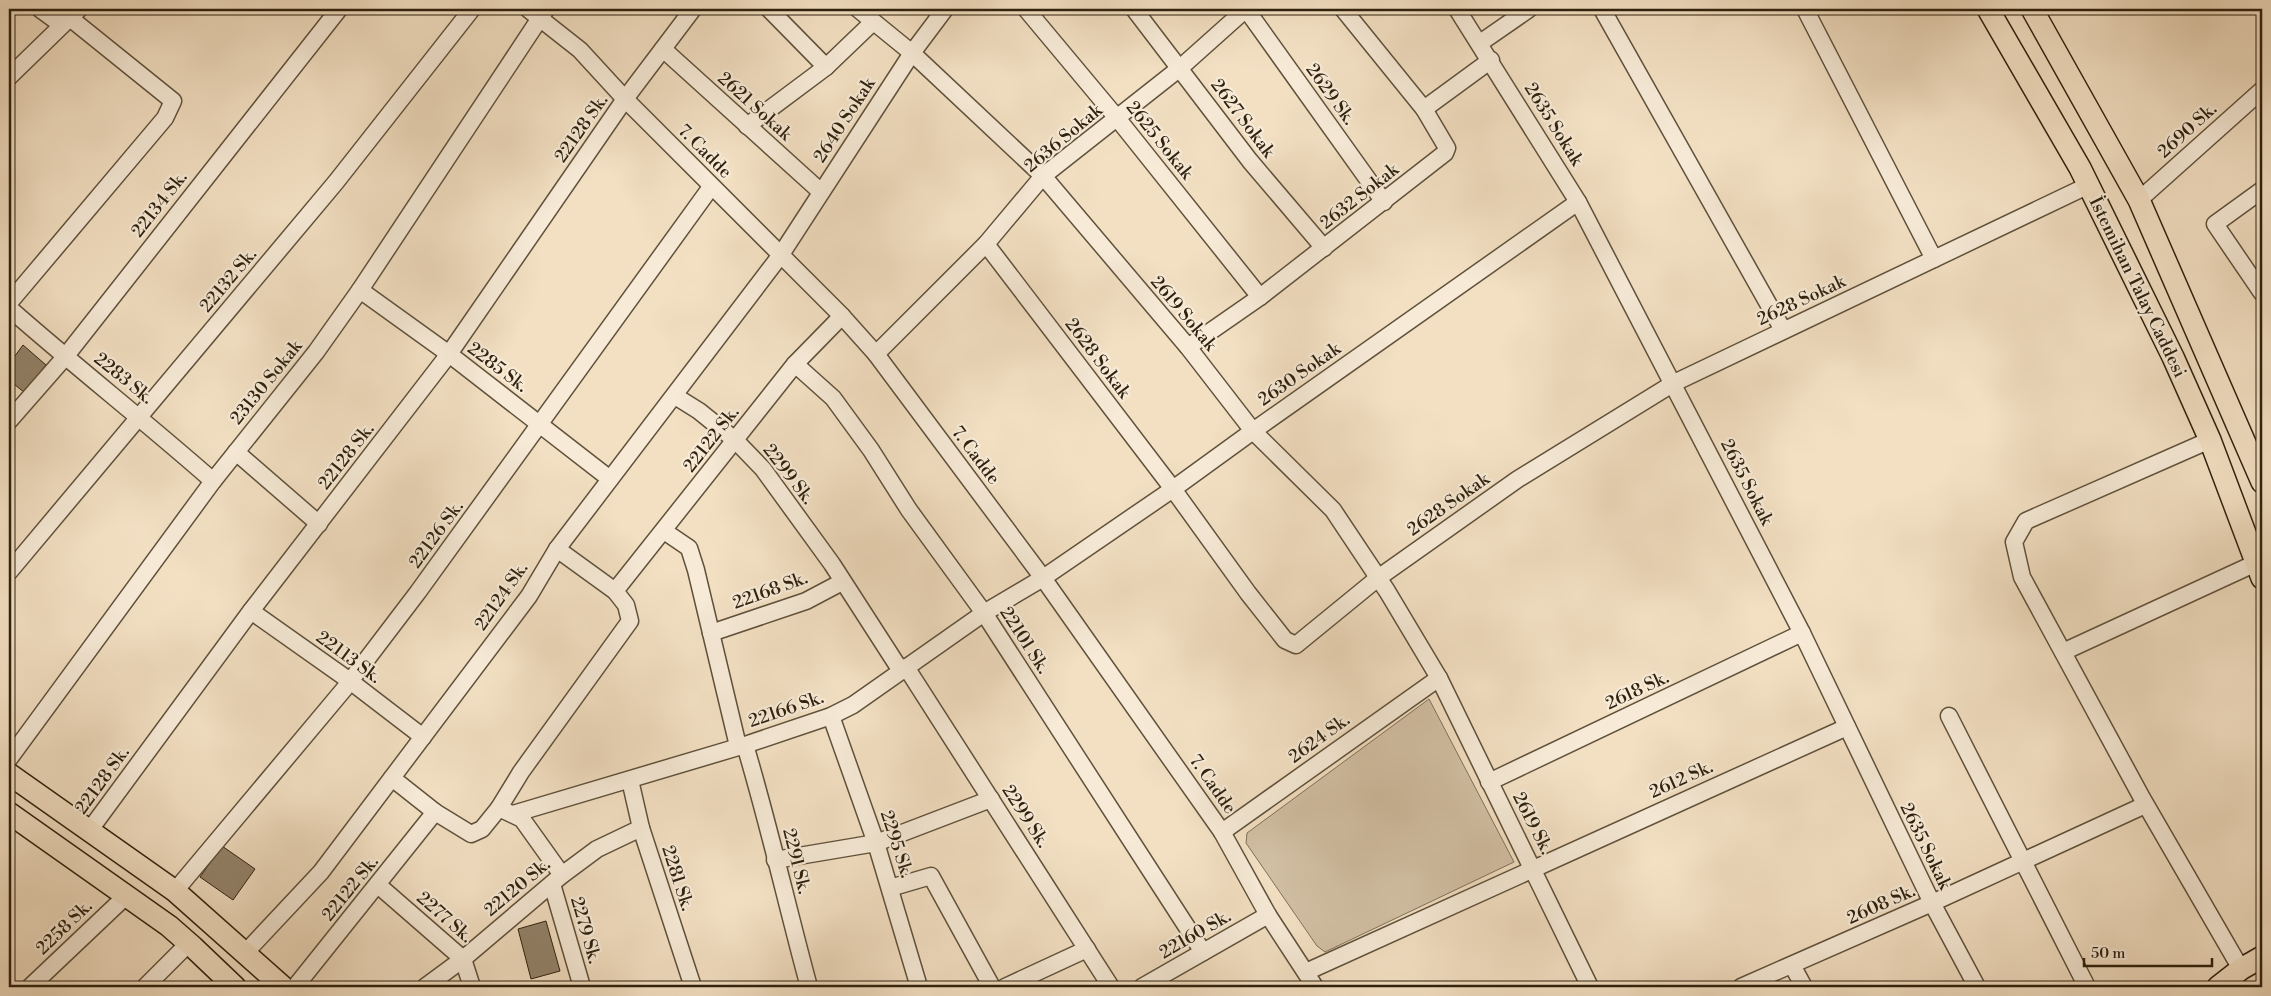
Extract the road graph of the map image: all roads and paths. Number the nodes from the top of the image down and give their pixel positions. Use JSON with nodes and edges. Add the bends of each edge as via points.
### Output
{"nodes":[{"id":1,"x":40,"y":9,"type":"edge"},
{"id":2,"x":339,"y":9,"type":"edge"},
{"id":3,"x":472,"y":9,"type":"edge"},
{"id":4,"x":693,"y":9,"type":"edge"},
{"id":5,"x":769,"y":9,"type":"edge"},
{"id":6,"x":858,"y":9,"type":"edge"},
{"id":7,"x":945,"y":9,"type":"edge"},
{"id":8,"x":1026,"y":9,"type":"edge"},
{"id":9,"x":1134,"y":9,"type":"edge"},
{"id":10,"x":1246,"y":9,"type":"edge"},
{"id":11,"x":1343,"y":9,"type":"edge"},
{"id":12,"x":1457,"y":9,"type":"edge"},
{"id":13,"x":1529,"y":9,"type":"edge"},
{"id":14,"x":1602,"y":9,"type":"edge"},
{"id":15,"x":1806,"y":9,"type":"edge"},
{"id":16,"x":1988,"y":9,"type":"edge"},
{"id":17,"x":2032,"y":9,"type":"edge"},
{"id":18,"x":537,"y":12,"type":"edge"},
{"id":19,"x":70,"y":18,"type":"edge"},
{"id":20,"x":873,"y":22,"type":"junction"},
{"id":21,"x":1480,"y":43,"type":"junction"},
{"id":22,"x":663,"y":49,"type":"junction"},
{"id":23,"x":912,"y":53,"type":"junction"},
{"id":24,"x":1491,"y":60,"type":"junction"},
{"id":25,"x":826,"y":67,"type":"junction"},
{"id":26,"x":1180,"y":68,"type":"junction"},
{"id":27,"x":9,"y":77,"type":"edge"},
{"id":28,"x":2262,"y":90,"type":"edge"},
{"id":29,"x":626,"y":100,"type":"junction"},
{"id":30,"x":1424,"y":109,"type":"junction"},
{"id":31,"x":1117,"y":118,"type":"junction"},
{"id":32,"x":747,"y":126,"type":"junction"},
{"id":33,"x":1044,"y":176,"type":"junction"},
{"id":34,"x":2089,"y":186,"type":"junction"},
{"id":35,"x":711,"y":187,"type":"junction"},
{"id":36,"x":2262,"y":190,"type":"edge"},
{"id":37,"x":821,"y":192,"type":"junction"},
{"id":38,"x":2139,"y":200,"type":"junction"},
{"id":39,"x":1384,"y":202,"type":"junction"},
{"id":40,"x":1578,"y":202,"type":"junction"},
{"id":41,"x":986,"y":244,"type":"junction"},
{"id":42,"x":1324,"y":248,"type":"junction"},
{"id":43,"x":780,"y":256,"type":"junction"},
{"id":44,"x":1934,"y":258,"type":"junction"},
{"id":45,"x":2261,"y":287,"type":"edge"},
{"id":46,"x":360,"y":290,"type":"junction"},
{"id":47,"x":1260,"y":297,"type":"junction"},
{"id":48,"x":9,"y":303,"type":"edge"},
{"id":49,"x":9,"y":308,"type":"edge"},
{"id":50,"x":842,"y":316,"type":"junction"},
{"id":51,"x":1784,"y":330,"type":"junction"},
{"id":52,"x":1188,"y":348,"type":"junction"},
{"id":53,"x":449,"y":354,"type":"junction"},
{"id":54,"x":876,"y":354,"type":"junction"},
{"id":55,"x":65,"y":358,"type":"junction"},
{"id":56,"x":795,"y":364,"type":"junction"},
{"id":57,"x":1674,"y":383,"type":"junction"},
{"id":58,"x":675,"y":396,"type":"junction"},
{"id":59,"x":140,"y":416,"type":"junction"},
{"id":60,"x":9,"y":421,"type":"edge"},
{"id":61,"x":540,"y":424,"type":"junction"},
{"id":62,"x":1253,"y":431,"type":"junction"},
{"id":63,"x":735,"y":440,"type":"junction"},
{"id":64,"x":2210,"y":440,"type":"junction"},
{"id":65,"x":236,"y":452,"type":"junction"},
{"id":66,"x":610,"y":479,"type":"junction"},
{"id":67,"x":213,"y":481,"type":"junction"},
{"id":68,"x":2262,"y":482,"type":"edge"},
{"id":69,"x":1173,"y":489,"type":"junction"},
{"id":70,"x":319,"y":524,"type":"junction"},
{"id":71,"x":664,"y":531,"type":"junction"},
{"id":72,"x":557,"y":549,"type":"junction"},
{"id":73,"x":2259,"y":571,"type":"edge"},
{"id":74,"x":9,"y":572,"type":"edge"},
{"id":75,"x":1043,"y":578,"type":"junction"},
{"id":76,"x":1378,"y":578,"type":"junction"},
{"id":77,"x":842,"y":582,"type":"junction"},
{"id":78,"x":615,"y":591,"type":"junction"},
{"id":79,"x":251,"y":611,"type":"junction"},
{"id":80,"x":984,"y":612,"type":"junction"},
{"id":81,"x":711,"y":633,"type":"junction"},
{"id":82,"x":1802,"y":633,"type":"junction"},
{"id":83,"x":2062,"y":652,"type":"junction"},
{"id":84,"x":903,"y":669,"type":"junction"},
{"id":85,"x":1439,"y":678,"type":"junction"},
{"id":86,"x":350,"y":681,"type":"junction"},
{"id":87,"x":831,"y":716,"type":"junction"},
{"id":88,"x":1949,"y":716,"type":"dead end"},
{"id":89,"x":1847,"y":727,"type":"junction"},
{"id":90,"x":423,"y":737,"type":"junction"},
{"id":91,"x":741,"y":745,"type":"junction"},
{"id":92,"x":9,"y":759,"type":"edge"},
{"id":93,"x":9,"y":774,"type":"edge"},
{"id":94,"x":392,"y":778,"type":"junction"},
{"id":95,"x":630,"y":780,"type":"junction"},
{"id":96,"x":1490,"y":782,"type":"junction"},
{"id":97,"x":991,"y":799,"type":"junction"},
{"id":98,"x":2145,"y":805,"type":"junction"},
{"id":99,"x":506,"y":811,"type":"junction"},
{"id":100,"x":435,"y":812,"type":"junction"},
{"id":101,"x":9,"y":813,"type":"edge"},
{"id":102,"x":641,"y":828,"type":"junction"},
{"id":103,"x":89,"y":831,"type":"junction"},
{"id":104,"x":1222,"y":832,"type":"junction"},
{"id":105,"x":876,"y":843,"type":"junction"},
{"id":106,"x":775,"y":860,"type":"junction"},
{"id":107,"x":2023,"y":861,"type":"junction"},
{"id":108,"x":1533,"y":868,"type":"junction"},
{"id":109,"x":557,"y":879,"type":"junction"},
{"id":110,"x":378,"y":885,"type":"junction"},
{"id":111,"x":890,"y":888,"type":"junction"},
{"id":112,"x":175,"y":891,"type":"junction"},
{"id":113,"x":126,"y":896,"type":"junction"},
{"id":114,"x":1932,"y":903,"type":"junction"},
{"id":115,"x":1268,"y":915,"type":"junction"},
{"id":116,"x":189,"y":943,"type":"junction"},
{"id":117,"x":1086,"y":948,"type":"junction"},
{"id":118,"x":246,"y":952,"type":"junction"},
{"id":119,"x":1203,"y":952,"type":"junction"},
{"id":120,"x":2262,"y":957,"type":"edge"},
{"id":121,"x":463,"y":959,"type":"junction"},
{"id":122,"x":1792,"y":965,"type":"junction"},
{"id":123,"x":2241,"y":969,"type":"junction"},
{"id":124,"x":1306,"y":972,"type":"junction"},
{"id":125,"x":30,"y":987,"type":"edge"},
{"id":126,"x":145,"y":987,"type":"edge"},
{"id":127,"x":233,"y":987,"type":"edge"},
{"id":128,"x":283,"y":987,"type":"edge"},
{"id":129,"x":296,"y":987,"type":"edge"},
{"id":130,"x":425,"y":987,"type":"edge"},
{"id":131,"x":472,"y":987,"type":"edge"},
{"id":132,"x":582,"y":987,"type":"edge"},
{"id":133,"x":693,"y":987,"type":"edge"},
{"id":134,"x":809,"y":987,"type":"edge"},
{"id":135,"x":919,"y":987,"type":"edge"},
{"id":136,"x":992,"y":987,"type":"edge"},
{"id":137,"x":1005,"y":987,"type":"edge"},
{"id":138,"x":1110,"y":987,"type":"edge"},
{"id":139,"x":1142,"y":987,"type":"edge"},
{"id":140,"x":1315,"y":987,"type":"edge"},
{"id":141,"x":1590,"y":987,"type":"edge"},
{"id":142,"x":1741,"y":987,"type":"edge"},
{"id":143,"x":1804,"y":987,"type":"edge"},
{"id":144,"x":1977,"y":987,"type":"edge"},
{"id":145,"x":2087,"y":987,"type":"edge"},
{"id":146,"x":2218,"y":987,"type":"edge"}],
"edges":[{"from":1,"to":19,"type":"street"},
{"from":2,"to":55,"type":"street","name":"22134 Sk."},
{"from":3,"to":59,"type":"street","name":"22132 Sk.","via":[[336,182]]},
{"from":4,"to":22,"type":"street","name":"22128 Sk."},
{"from":5,"to":25,"type":"street"},
{"from":6,"to":20,"type":"street","name":"2619 Sokak"},
{"from":7,"to":23,"type":"street","name":"2640 Sokak"},
{"from":8,"to":31,"type":"street","name":"2625 Sokak"},
{"from":9,"to":26,"type":"street","name":"2627 Sokak"},
{"from":10,"to":26,"type":"street","name":"2636 Sokak"},
{"from":10,"to":39,"type":"street","name":"2629 Sk."},
{"from":11,"to":30,"type":"street"},
{"from":12,"to":21,"type":"street","name":"2635 Sokak"},
{"from":13,"to":21,"type":"street"},
{"from":14,"to":51,"type":"street"},
{"from":15,"to":44,"type":"street"},
{"from":16,"to":34,"type":"main road","name":"İstemihan Talay Caddesi"},
{"from":17,"to":38,"type":"main road","name":"İstemihan Talay Caddesi"},
{"from":18,"to":29,"type":"street","name":"7. Cadde","via":[[580,50]]},
{"from":18,"to":46,"type":"street","name":"23130 Sokak"},
{"from":19,"to":27,"type":"street"},
{"from":19,"to":48,"type":"street","via":[[173,101],[165,118]]},
{"from":20,"to":23,"type":"street","name":"2619 Sokak"},
{"from":20,"to":25,"type":"street"},
{"from":21,"to":24,"type":"street","name":"2635 Sokak"},
{"from":22,"to":29,"type":"street","name":"22128 Sk."},
{"from":22,"to":32,"type":"street","name":"2621 Sokak"},
{"from":23,"to":33,"type":"street","name":"2619 Sokak"},
{"from":23,"to":37,"type":"street","name":"2640 Sokak"},
{"from":24,"to":30,"type":"street"},
{"from":24,"to":40,"type":"street","name":"2635 Sokak"},
{"from":25,"to":32,"type":"street"},
{"from":26,"to":31,"type":"street","name":"2636 Sokak"},
{"from":26,"to":42,"type":"street","name":"2627 Sokak","via":[[1250,161]]},
{"from":28,"to":38,"type":"street","name":"2690 Sk."},
{"from":29,"to":35,"type":"street","name":"7. Cadde"},
{"from":29,"to":53,"type":"street","name":"22128 Sk."},
{"from":30,"to":39,"type":"street","name":"2632 Sokak","via":[[1447,148],[1445,153]]},
{"from":31,"to":33,"type":"street","name":"2636 Sokak"},
{"from":31,"to":47,"type":"street","name":"2625 Sokak"},
{"from":32,"to":37,"type":"street","name":"2621 Sokak"},
{"from":33,"to":41,"type":"street","name":"2636 Sokak"},
{"from":33,"to":52,"type":"street","name":"2619 Sokak"},
{"from":34,"to":44,"type":"street","name":"2628 Sokak"},
{"from":34,"to":64,"type":"main road","name":"İstemihan Talay Caddesi","via":[[2174,357]]},
{"from":35,"to":43,"type":"street","name":"7. Cadde"},
{"from":35,"to":61,"type":"street","name":"22126 Sk."},
{"from":36,"to":45,"type":"street","via":[[2215,224]]},
{"from":37,"to":43,"type":"street","name":"2640 Sokak"},
{"from":38,"to":68,"type":"main road","name":"İstemihan Talay Caddesi"},
{"from":39,"to":42,"type":"street","name":"2632 Sokak"},
{"from":40,"to":57,"type":"street","name":"2635 Sokak"},
{"from":40,"to":62,"type":"street","name":"2630 Sokak"},
{"from":41,"to":54,"type":"street","name":"2636 Sokak"},
{"from":41,"to":69,"type":"street","name":"2628 Sokak"},
{"from":42,"to":47,"type":"street","name":"2632 Sokak"},
{"from":43,"to":50,"type":"street","name":"7. Cadde"},
{"from":43,"to":58,"type":"street","name":"22124 Sk."},
{"from":44,"to":51,"type":"street","name":"2628 Sokak"},
{"from":46,"to":53,"type":"street","name":"2285 Sk."},
{"from":46,"to":65,"type":"street","name":"23130 Sokak","via":[[316,352]]},
{"from":47,"to":52,"type":"street","name":"2632 Sokak"},
{"from":49,"to":55,"type":"street","name":"2283 Sk."},
{"from":50,"to":54,"type":"street","name":"7. Cadde"},
{"from":50,"to":56,"type":"street","name":"22122 Sk."},
{"from":51,"to":57,"type":"street","name":"2628 Sokak"},
{"from":52,"to":62,"type":"street","name":"2619 Sokak"},
{"from":53,"to":61,"type":"street","name":"2285 Sk."},
{"from":53,"to":70,"type":"street","name":"22128 Sk."},
{"from":54,"to":75,"type":"street","name":"7. Cadde"},
{"from":55,"to":59,"type":"street","name":"2283 Sk."},
{"from":55,"to":60,"type":"street","name":"22134 Sk."},
{"from":56,"to":63,"type":"street","name":"22122 Sk."},
{"from":56,"to":80,"type":"street","name":"22101 Sk.","via":[[833,398]]},
{"from":57,"to":76,"type":"street","name":"2628 Sokak","via":[[1518,479]]},
{"from":57,"to":82,"type":"street","name":"2635 Sokak"},
{"from":58,"to":63,"type":"street","name":"2299 Sk."},
{"from":58,"to":66,"type":"street","name":"22124 Sk."},
{"from":59,"to":67,"type":"street","name":"2283 Sk."},
{"from":59,"to":74,"type":"street","name":"22132 Sk."},
{"from":61,"to":66,"type":"street","name":"2285 Sk."},
{"from":61,"to":86,"type":"street","name":"22126 Sk."},
{"from":62,"to":69,"type":"street","name":"2630 Sokak"},
{"from":62,"to":76,"type":"street","name":"2619 Sokak","via":[[1333,510]]},
{"from":63,"to":71,"type":"street","name":"22122 Sk."},
{"from":63,"to":77,"type":"street","name":"2299 Sk.","via":[[763,469]]},
{"from":64,"to":73,"type":"main road","name":"İstemihan Talay Caddesi"},
{"from":64,"to":83,"type":"street","via":[[2026,521],[2014,542],[2022,577]]},
{"from":65,"to":67,"type":"street","name":"23130 Sokak"},
{"from":65,"to":70,"type":"street"},
{"from":66,"to":72,"type":"street","name":"22124 Sk."},
{"from":67,"to":92,"type":"street","name":"23130 Sokak"},
{"from":69,"to":75,"type":"street","name":"2630 Sokak"},
{"from":69,"to":76,"type":"street","name":"2628 Sokak","via":[[1285,640],[1296,645]]},
{"from":70,"to":79,"type":"street","name":"22128 Sk."},
{"from":71,"to":78,"type":"street","name":"22122 Sk."},
{"from":71,"to":81,"type":"street","name":"2291 Sk.","via":[[689,548]]},
{"from":72,"to":78,"type":"street"},
{"from":72,"to":90,"type":"street","name":"22124 Sk.","via":[[529,596]]},
{"from":73,"to":83,"type":"street"},
{"from":75,"to":80,"type":"street","name":"22166 Sk."},
{"from":75,"to":104,"type":"street","name":"7. Cadde"},
{"from":76,"to":85,"type":"street","name":"2619 Sokak"},
{"from":77,"to":81,"type":"street","name":"22168 Sk.","via":[[806,600]]},
{"from":77,"to":84,"type":"street","name":"2299 Sk."},
{"from":78,"to":99,"type":"street","via":[[626,605],[630,620],[521,772]]},
{"from":79,"to":86,"type":"street","name":"22113 Sk."},
{"from":79,"to":103,"type":"street","name":"22128 Sk."},
{"from":80,"to":84,"type":"street","name":"22166 Sk."},
{"from":80,"to":119,"type":"street","name":"22101 Sk."},
{"from":81,"to":91,"type":"street","name":"2291 Sk."},
{"from":82,"to":89,"type":"street","name":"2635 Sokak"},
{"from":82,"to":96,"type":"street","name":"2618 Sk."},
{"from":83,"to":98,"type":"street"},
{"from":84,"to":87,"type":"street","name":"22166 Sk.","via":[[853,706]]},
{"from":84,"to":97,"type":"street","name":"2299 Sk."},
{"from":85,"to":96,"type":"street","name":"2619 Sk."},
{"from":85,"to":104,"type":"street","name":"2624 Sk."},
{"from":86,"to":90,"type":"street","name":"22113 Sk."},
{"from":86,"to":112,"type":"street","name":"22126 Sk."},
{"from":87,"to":91,"type":"street","name":"22166 Sk."},
{"from":87,"to":105,"type":"street","name":"2295 Sk."},
{"from":88,"to":107,"type":"street"},
{"from":89,"to":108,"type":"street","name":"2612 Sk."},
{"from":89,"to":114,"type":"street","name":"2635 Sokak"},
{"from":90,"to":94,"type":"street","name":"22124 Sk."},
{"from":91,"to":95,"type":"street","name":"22166 Sk."},
{"from":91,"to":106,"type":"street","name":"2291 Sk.","via":[[762,801]]},
{"from":93,"to":103,"type":"main road"},
{"from":94,"to":100,"type":"street"},
{"from":94,"to":118,"type":"street","name":"22124 Sk.","via":[[321,872]]},
{"from":95,"to":99,"type":"street","name":"22166 Sk."},
{"from":95,"to":102,"type":"street","name":"2281 Sk."},
{"from":96,"to":108,"type":"street","name":"2619 Sk."},
{"from":97,"to":105,"type":"street"},
{"from":97,"to":117,"type":"street","name":"2299 Sk."},
{"from":98,"to":107,"type":"street","name":"2608 Sk."},
{"from":98,"to":123,"type":"street"},
{"from":99,"to":100,"type":"street","via":[[471,834]]},
{"from":99,"to":109,"type":"street","via":[[522,818]]},
{"from":100,"to":110,"type":"street","name":"22122 Sk."},
{"from":101,"to":113,"type":"main road"},
{"from":102,"to":109,"type":"street","name":"22120 Sk.","via":[[597,849]]},
{"from":102,"to":133,"type":"street","name":"2281 Sk."},
{"from":103,"to":112,"type":"main road"},
{"from":104,"to":115,"type":"street","name":"7. Cadde"},
{"from":105,"to":106,"type":"street"},
{"from":105,"to":111,"type":"street","name":"2295 Sk."},
{"from":106,"to":134,"type":"street","name":"2291 Sk."},
{"from":107,"to":114,"type":"street","name":"2608 Sk."},
{"from":107,"to":145,"type":"street"},
{"from":108,"to":124,"type":"street","name":"2612 Sk."},
{"from":108,"to":141,"type":"street","name":"2619 Sk."},
{"from":109,"to":121,"type":"street","name":"22120 Sk."},
{"from":109,"to":132,"type":"street","name":"2279 Sk."},
{"from":110,"to":121,"type":"street","name":"2277 Sk."},
{"from":110,"to":129,"type":"street","name":"22122 Sk."},
{"from":111,"to":135,"type":"street","name":"2295 Sk."},
{"from":111,"to":136,"type":"street","via":[[931,876]]},
{"from":112,"to":118,"type":"main road"},
{"from":113,"to":116,"type":"main road"},
{"from":113,"to":125,"type":"street","name":"2258 Sk."},
{"from":114,"to":122,"type":"street","name":"2608 Sk."},
{"from":114,"to":144,"type":"street","name":"2635 Sokak"},
{"from":115,"to":119,"type":"street","name":"22160 Sk."},
{"from":115,"to":124,"type":"street","name":"7. Cadde"},
{"from":116,"to":126,"type":"street"},
{"from":116,"to":127,"type":"main road"},
{"from":117,"to":137,"type":"street"},
{"from":117,"to":138,"type":"street","name":"2299 Sk."},
{"from":118,"to":128,"type":"main road"},
{"from":119,"to":139,"type":"street","name":"22160 Sk."},
{"from":120,"to":123,"type":"main road"},
{"from":121,"to":130,"type":"street","name":"22120 Sk."},
{"from":121,"to":131,"type":"street","name":"2277 Sk."},
{"from":122,"to":142,"type":"street","name":"2608 Sk."},
{"from":122,"to":143,"type":"street"},
{"from":123,"to":146,"type":"main road"},
{"from":124,"to":140,"type":"street","name":"7. Cadde"}]}
